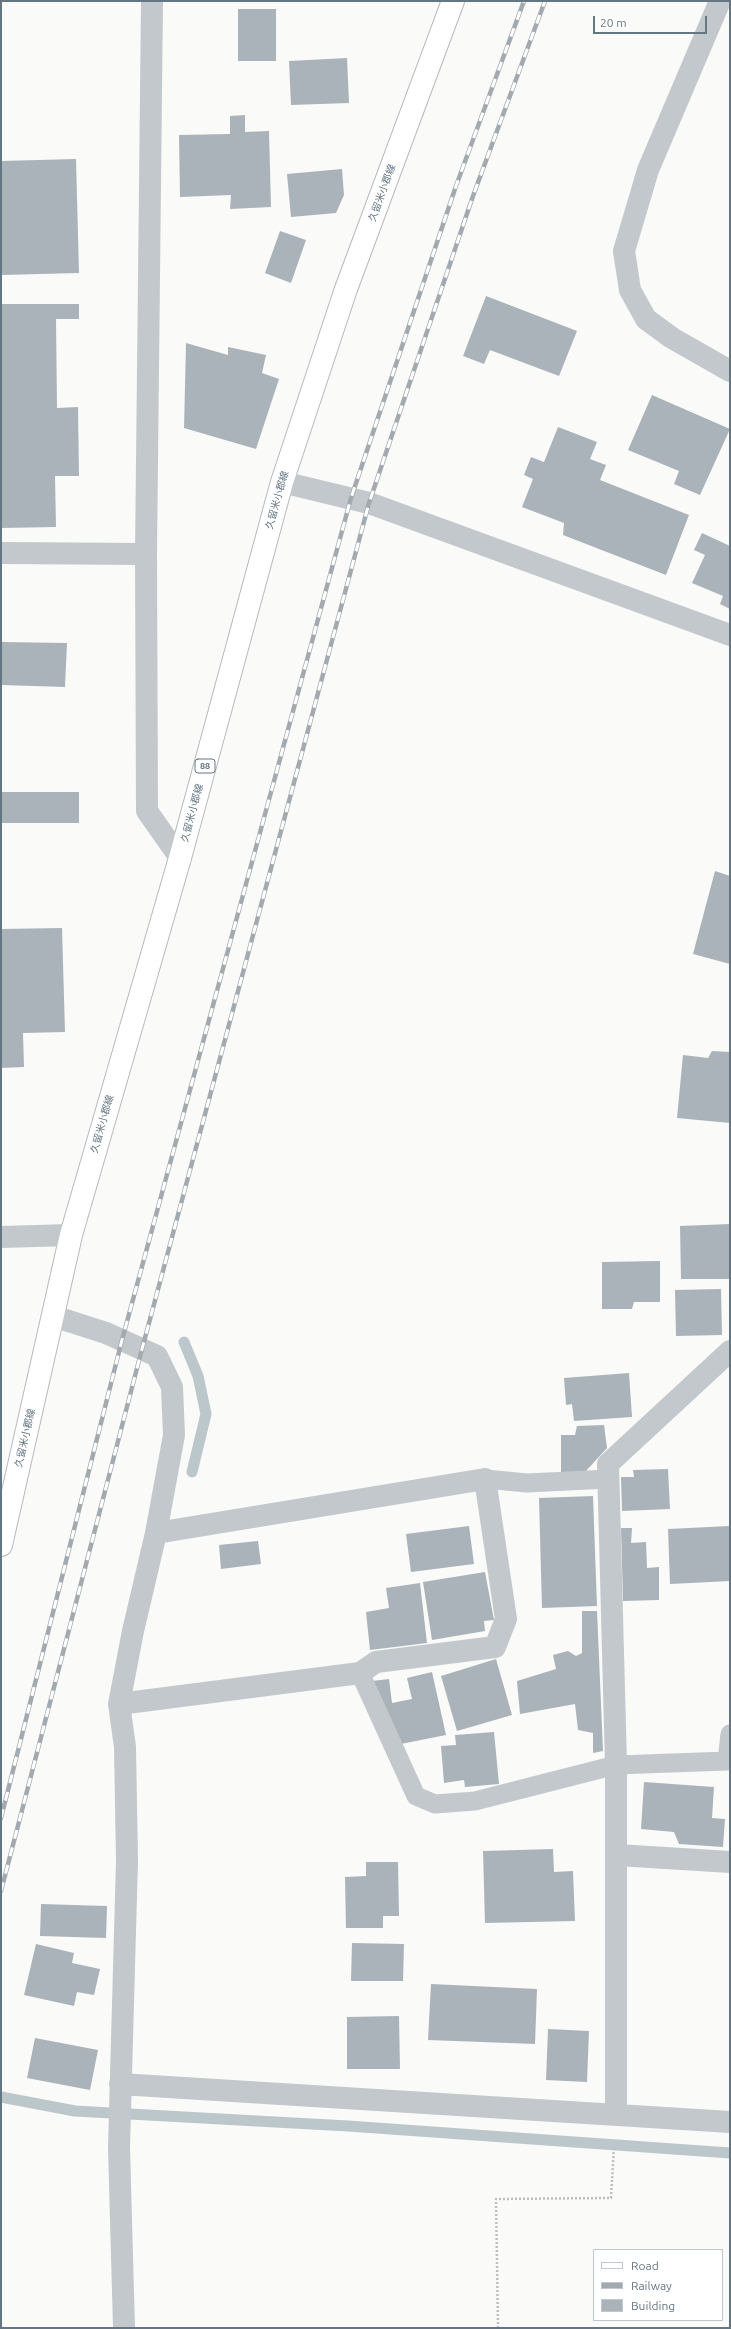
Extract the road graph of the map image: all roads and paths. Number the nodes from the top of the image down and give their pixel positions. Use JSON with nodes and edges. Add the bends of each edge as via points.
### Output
{"nodes":[{"id":1,"x":152,"y":1,"type":"edge"},
{"id":2,"x":454,"y":1,"type":"edge"},
{"id":3,"x":720,"y":1,"type":"edge"},
{"id":4,"x":730,"y":371,"type":"edge"},
{"id":5,"x":282,"y":482,"type":"junction"},
{"id":6,"x":1,"y":553,"type":"edge"},
{"id":7,"x":146,"y":554,"type":"junction"},
{"id":8,"x":730,"y":635,"type":"edge"},
{"id":9,"x":180,"y":858,"type":"junction"},
{"id":10,"x":71,"y":1235,"type":"junction"},
{"id":11,"x":1,"y":1237,"type":"edge"},
{"id":12,"x":53,"y":1316,"type":"junction"},
{"id":13,"x":730,"y":1351,"type":"edge"},
{"id":14,"x":485,"y":1479,"type":"junction"},
{"id":15,"x":609,"y":1479,"type":"junction"},
{"id":16,"x":156,"y":1533,"type":"junction"},
{"id":17,"x":1,"y":1545,"type":"edge"},
{"id":18,"x":360,"y":1673,"type":"junction"},
{"id":19,"x":118,"y":1704,"type":"junction"},
{"id":20,"x":730,"y":1734,"type":"edge"},
{"id":21,"x":616,"y":1765,"type":"junction"},
{"id":22,"x":617,"y":1855,"type":"junction"},
{"id":23,"x":730,"y":1862,"type":"edge"},
{"id":24,"x":120,"y":2084,"type":"junction"},
{"id":25,"x":616,"y":2113,"type":"junction"},
{"id":26,"x":730,"y":2122,"type":"edge"},
{"id":27,"x":124,"y":2328,"type":"edge"},
{"id":28,"x":498,"y":2328,"type":"edge"}],
"edges":[{"from":1,"to":7,"type":"street"},
{"from":2,"to":5,"type":"main road","name":"久留米小郡線","number":"88","via":[[346,290]]},
{"from":3,"to":4,"type":"street","via":[[648,170],[624,251],[630,290],[646,319],[672,338]]},
{"from":5,"to":8,"type":"street","via":[[369,503]]},
{"from":5,"to":9,"type":"main road","name":"久留米小郡線","number":"88"},
{"from":6,"to":7,"type":"street"},
{"from":7,"to":9,"type":"street","via":[[147,811]]},
{"from":9,"to":10,"type":"main road","name":"久留米小郡線","number":"88"},
{"from":10,"to":11,"type":"street"},
{"from":10,"to":12,"type":"main road","name":"久留米小郡線","number":"88"},
{"from":12,"to":16,"type":"street","via":[[106,1333],[157,1356],[172,1387],[174,1435]]},
{"from":12,"to":17,"type":"main road","name":"久留米小郡線","number":"88"},
{"from":13,"to":15,"type":"street","via":[[608,1464]]},
{"from":14,"to":15,"type":"lane","via":[[527,1483]]},
{"from":14,"to":16,"type":"street"},
{"from":14,"to":18,"type":"street","via":[[506,1619],[496,1647],[376,1662]]},
{"from":15,"to":21,"type":"street"},
{"from":16,"to":19,"type":"street","via":[[132,1631]]},
{"from":18,"to":19,"type":"street"},
{"from":18,"to":21,"type":"lane","via":[[416,1796],[435,1804],[475,1801]]},
{"from":19,"to":24,"type":"street","via":[[125,1747],[127,1860]]},
{"from":20,"to":21,"type":"lane","via":[[727,1761]]},
{"from":21,"to":22,"type":"street"},
{"from":22,"to":23,"type":"street"},
{"from":22,"to":25,"type":"street"},
{"from":24,"to":25,"type":"street"},
{"from":24,"to":27,"type":"street","via":[[119,2147]]},
{"from":25,"to":26,"type":"street"},
{"from":25,"to":28,"type":"path","via":[[611,2198],[496,2199]]}]}
